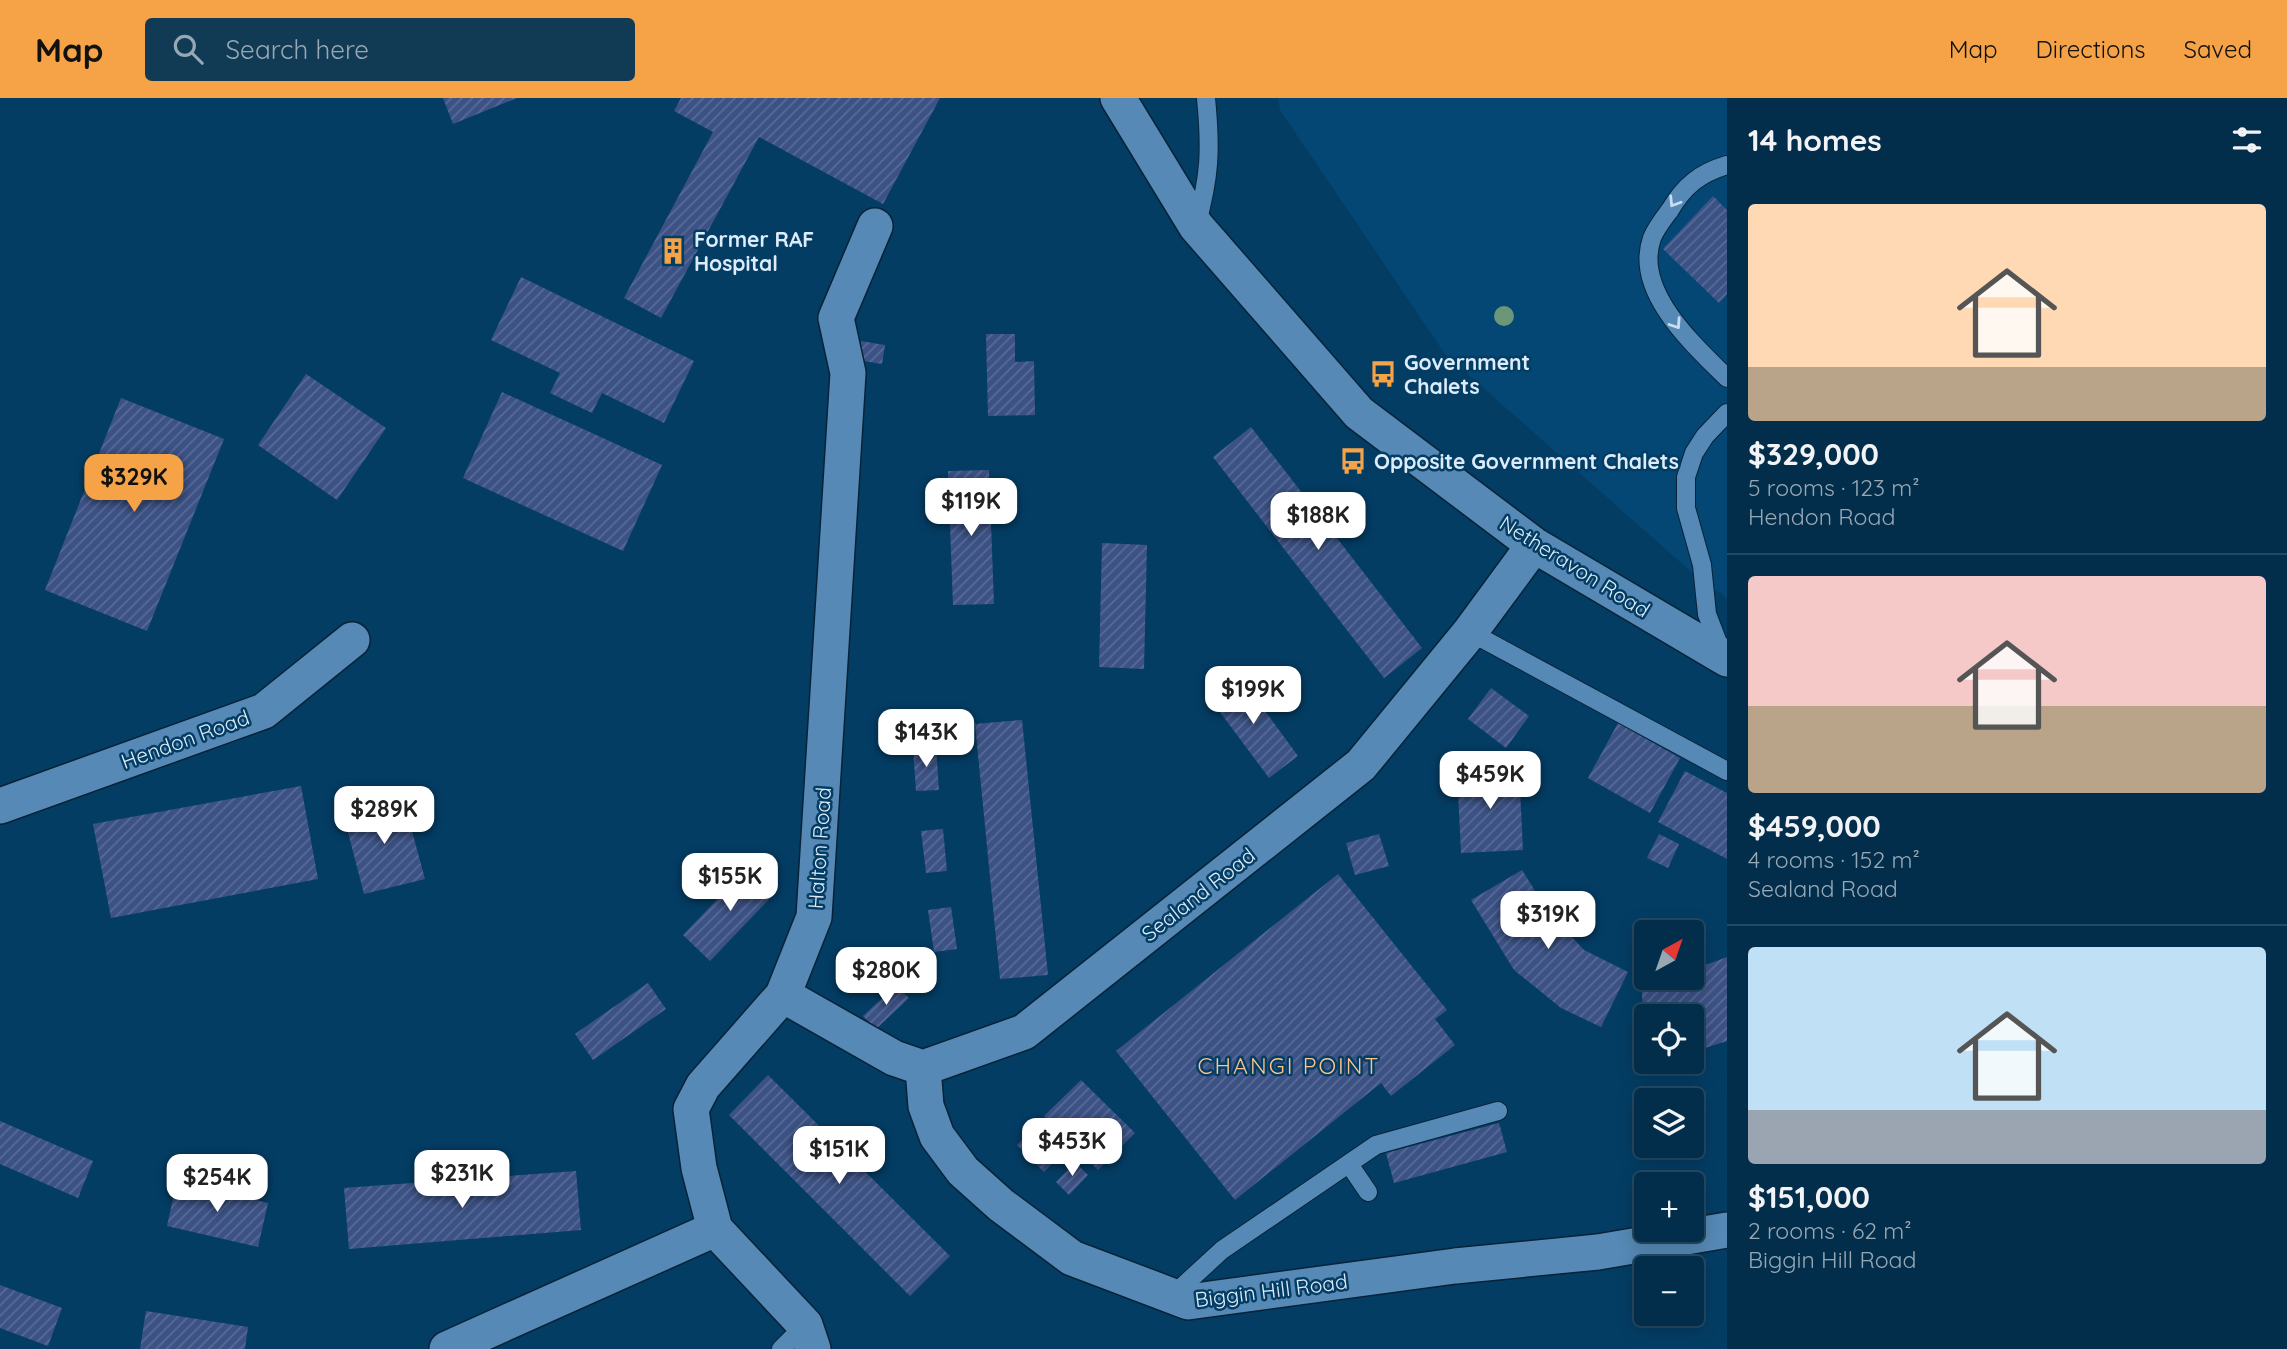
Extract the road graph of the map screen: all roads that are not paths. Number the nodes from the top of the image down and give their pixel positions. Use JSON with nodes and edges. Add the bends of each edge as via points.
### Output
{"nodes":[{"id":1,"x":1118,"y":98,"type":"edge"},
{"id":2,"x":1206,"y":98,"type":"edge"},
{"id":3,"x":1727,"y":165,"type":"edge"},
{"id":4,"x":875,"y":226,"type":"dead end"},
{"id":5,"x":1196,"y":226,"type":"junction"},
{"id":6,"x":1727,"y":379,"type":"edge"},
{"id":7,"x":1727,"y":413,"type":"edge"},
{"id":8,"x":1534,"y":545,"type":"junction"},
{"id":9,"x":1470,"y":632,"type":"junction"},
{"id":10,"x":352,"y":640,"type":"dead end"},
{"id":11,"x":1725,"y":658,"type":"edge"},
{"id":12,"x":1727,"y":771,"type":"edge"},
{"id":13,"x":0,"y":806,"type":"edge"},
{"id":14,"x":783,"y":995,"type":"junction"},
{"id":15,"x":923,"y":1068,"type":"junction"},
{"id":16,"x":1498,"y":1111,"type":"dead end"},
{"id":17,"x":1349,"y":1164,"type":"junction"},
{"id":18,"x":1368,"y":1192,"type":"dead end"},
{"id":19,"x":715,"y":1229,"type":"junction"},
{"id":20,"x":1727,"y":1230,"type":"edge"},
{"id":21,"x":1172,"y":1296,"type":"junction"},
{"id":22,"x":800,"y":1341,"type":"edge"},
{"id":23,"x":447,"y":1349,"type":"edge"}],
"edges":[{"from":1,"to":5,"type":"street","name":"Netheravon Road"},
{"from":2,"to":5,"type":"lane","via":[[1211,144],[1208,182]]},
{"from":3,"to":6,"type":"lane","one_way":true,"via":[[1700,175],[1681,191],[1652,237],[1649,262],[1658,294],[1679,329]]},
{"from":4,"to":14,"type":"street","name":"Halton Road","via":[[836,318],[848,373],[814,917]]},
{"from":5,"to":8,"type":"street","name":"Netheravon Road","via":[[1359,413]]},
{"from":7,"to":11,"type":"lane","via":[[1699,444],[1686,477],[1686,508],[1702,565],[1707,614]]},
{"from":8,"to":9,"type":"street","name":"Sealand Road"},
{"from":8,"to":11,"type":"street","name":"Netheravon Road"},
{"from":9,"to":12,"type":"lane"},
{"from":9,"to":15,"type":"street","name":"Sealand Road","via":[[1361,765],[1024,1032]]},
{"from":10,"to":13,"type":"street","name":"Hendon Road","via":[[264,711]]},
{"from":14,"to":15,"type":"street","via":[[894,1058]]},
{"from":14,"to":19,"type":"street","name":"Halton Road","via":[[703,1086],[691,1109],[699,1168]]},
{"from":15,"to":21,"type":"street","name":"Biggin Hill Road","via":[[926,1106],[937,1136],[963,1171],[1072,1258]]},
{"from":16,"to":17,"type":"lane","via":[[1376,1146]]},
{"from":17,"to":18,"type":"lane"},
{"from":17,"to":21,"type":"lane","via":[[1222,1250]]},
{"from":19,"to":22,"type":"street"},
{"from":19,"to":23,"type":"street"},
{"from":20,"to":21,"type":"street","name":"Biggin Hill Road","via":[[1598,1252],[1188,1302]]}]}
